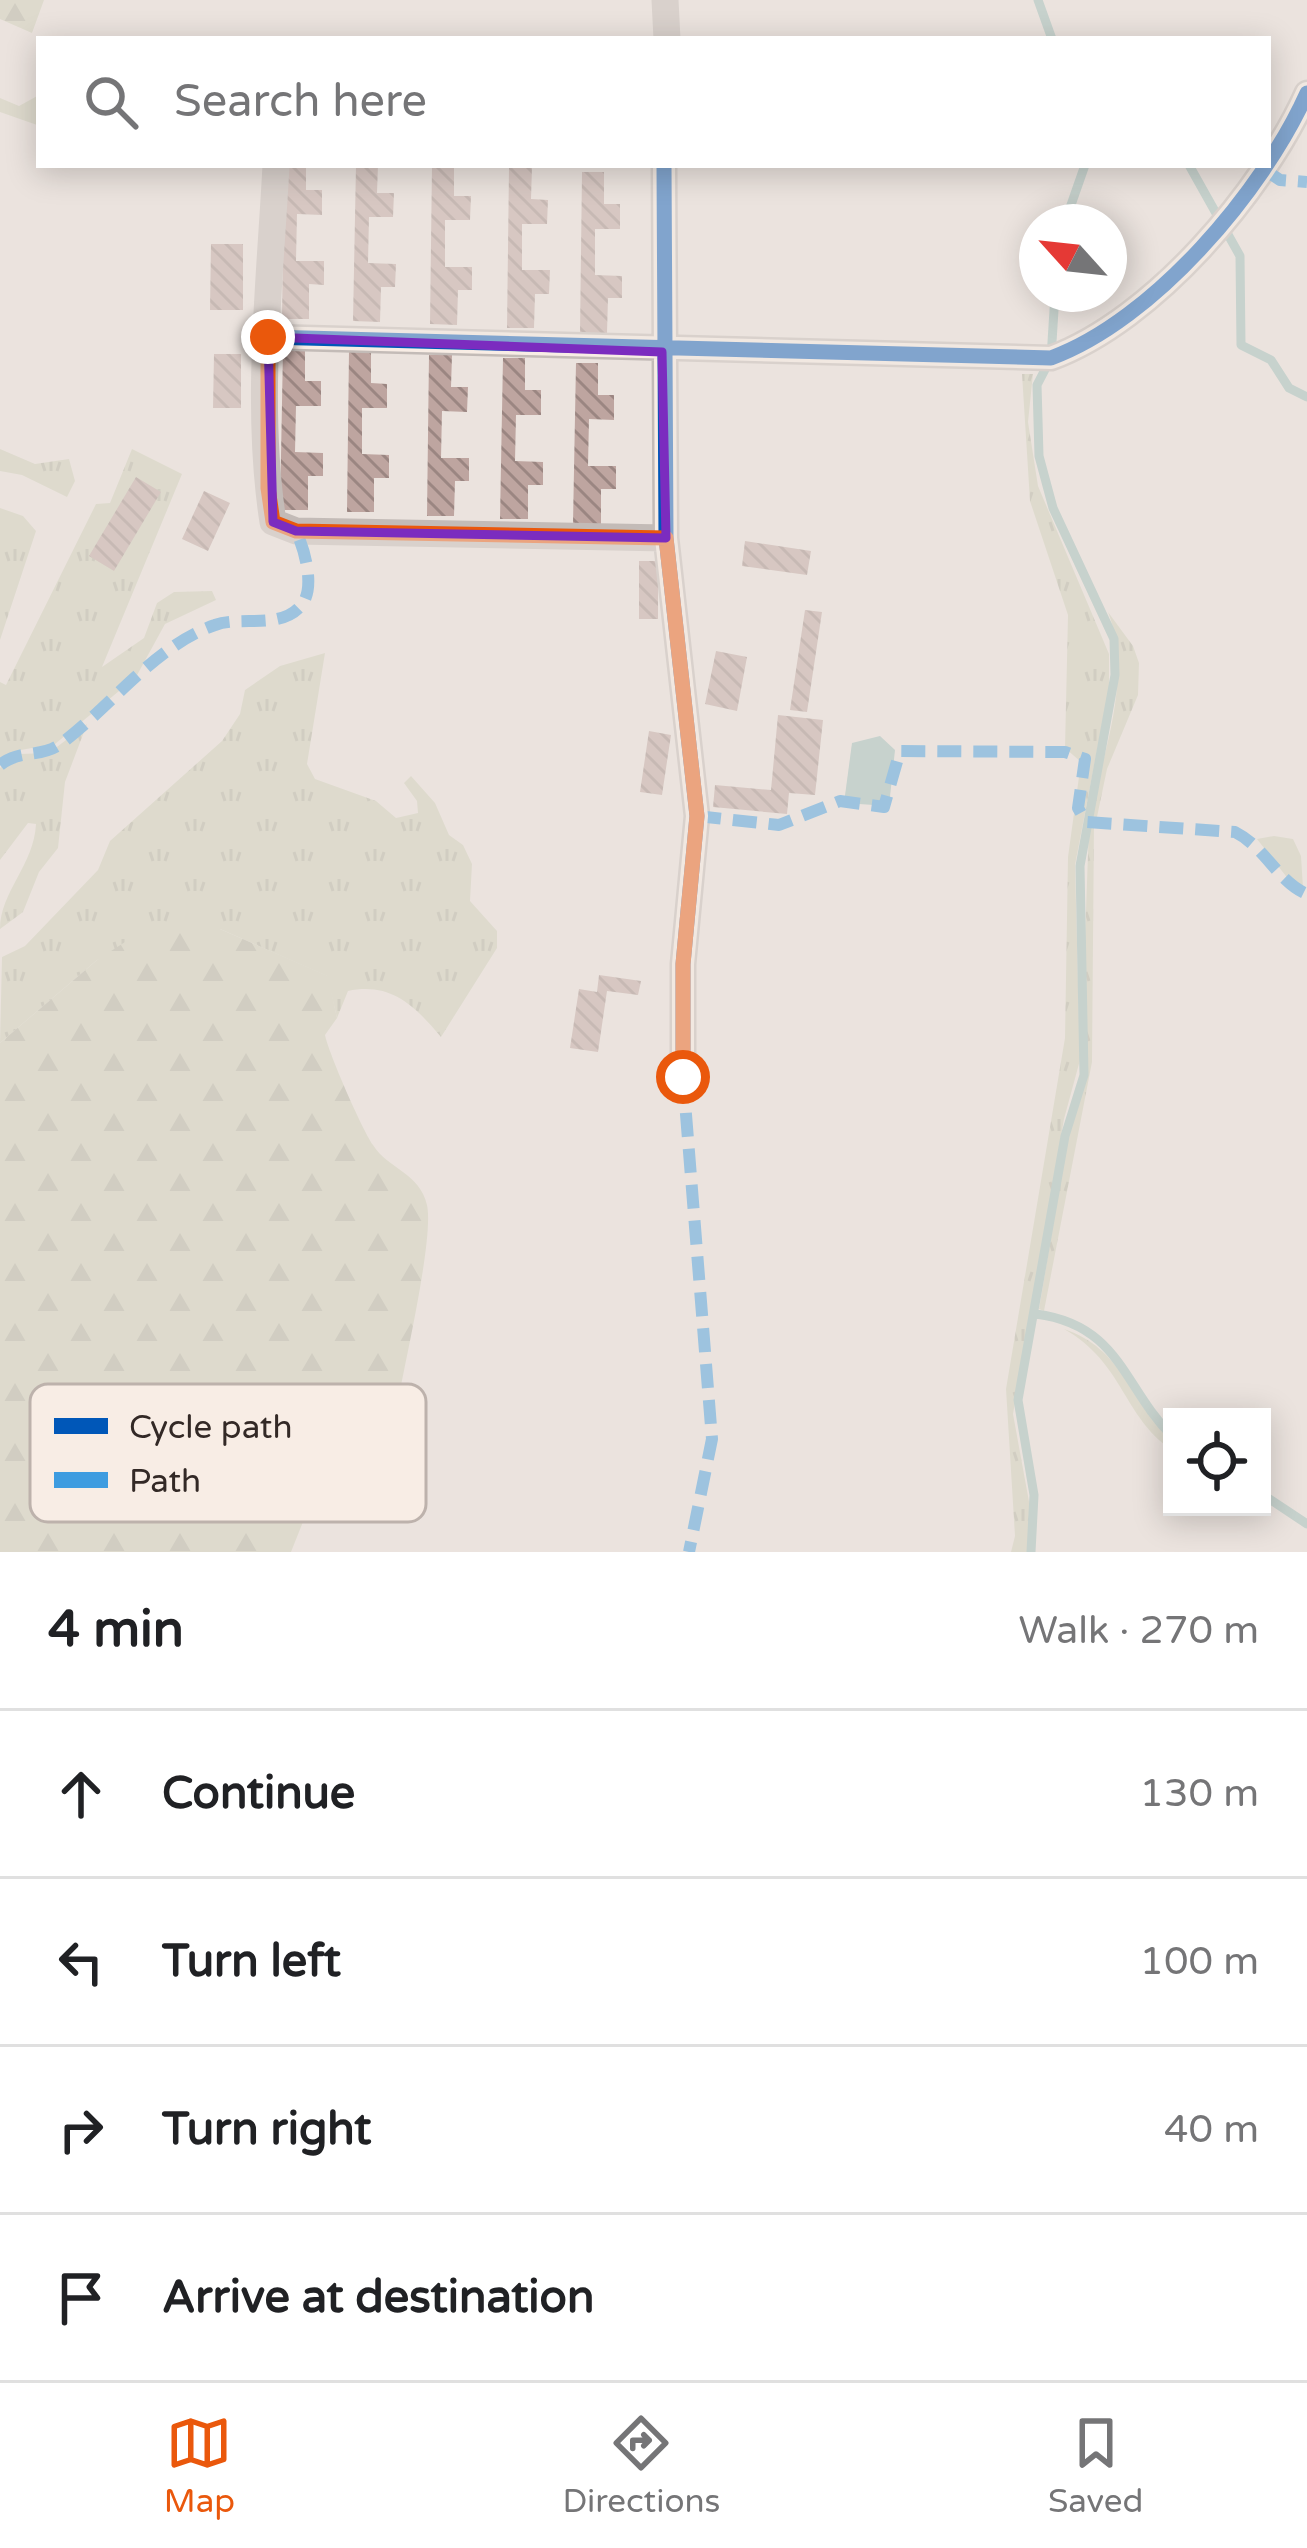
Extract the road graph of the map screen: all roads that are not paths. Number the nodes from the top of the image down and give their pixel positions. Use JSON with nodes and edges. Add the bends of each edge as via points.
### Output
{"nodes":[{"id":1,"x":665,"y":0,"type":"edge"},
{"id":2,"x":667,"y":36,"type":"edge"},
{"id":3,"x":1307,"y":93,"type":"edge"},
{"id":4,"x":1271,"y":159,"type":"edge"},
{"id":5,"x":276,"y":168,"type":"edge"},
{"id":6,"x":664,"y":168,"type":"edge"},
{"id":7,"x":1266,"y":168,"type":"edge"},
{"id":8,"x":268,"y":337,"type":"junction"},
{"id":9,"x":662,"y":352,"type":"junction"},
{"id":10,"x":666,"y":538,"type":"junction"},
{"id":11,"x":683,"y":1077,"type":"dead end"}],
"edges":[{"from":1,"to":2,"type":"street"},
{"from":3,"to":4,"type":"street"},
{"from":5,"to":8,"type":"street"},
{"from":6,"to":9,"type":"street"},
{"from":7,"to":9,"type":"street","via":[[1128,314],[1072,350],[1031,362]]},
{"from":8,"to":9,"type":"street"},
{"from":8,"to":10,"type":"street","via":[[273,522],[296,531]]},
{"from":9,"to":10,"type":"street"},
{"from":10,"to":11,"type":"street","via":[[697,816],[683,964]]}]}
